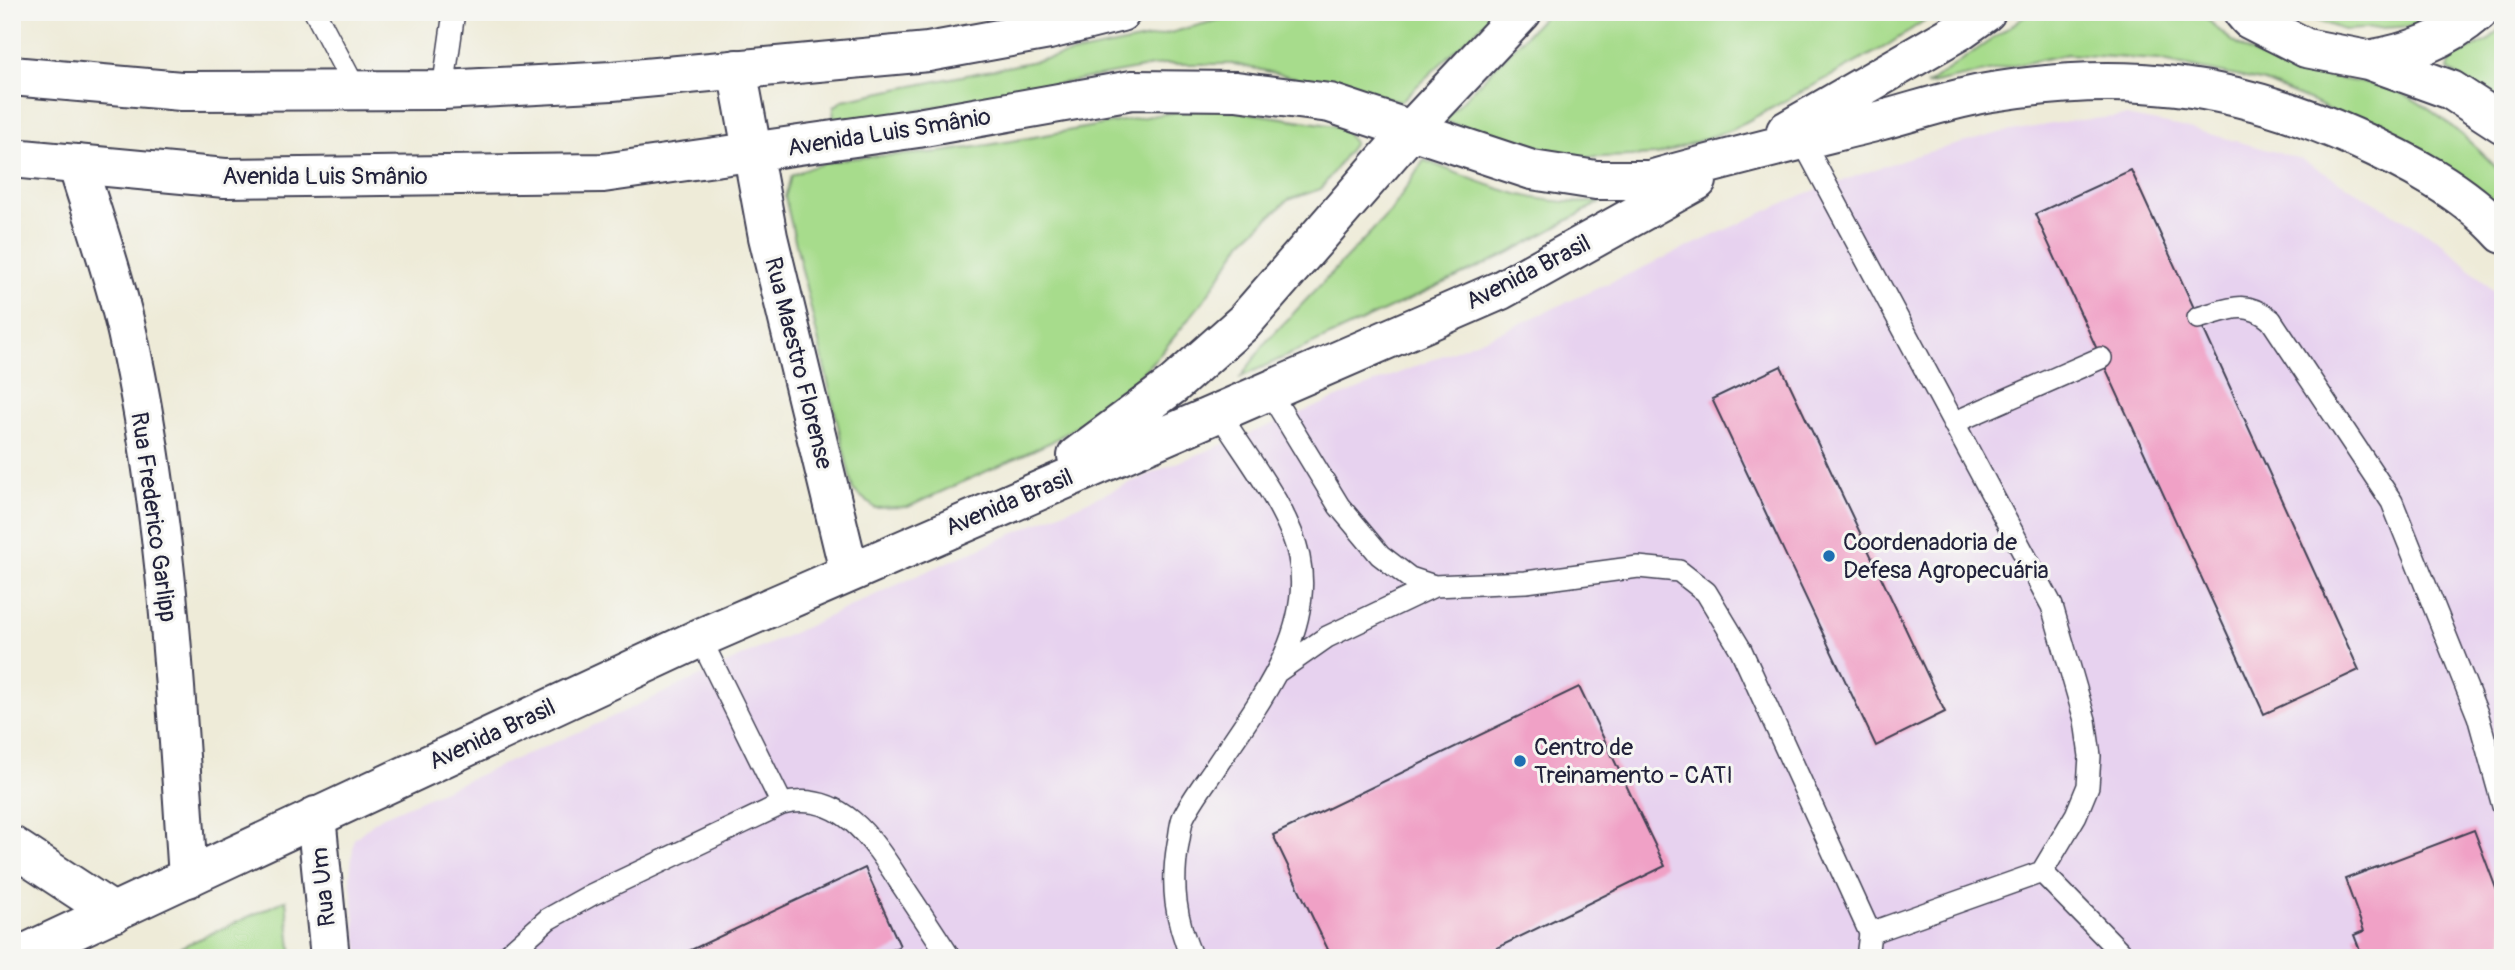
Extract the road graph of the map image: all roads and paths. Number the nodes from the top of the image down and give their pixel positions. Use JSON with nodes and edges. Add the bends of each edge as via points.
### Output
{"nodes":[{"id":1,"x":316,"y":12,"type":"edge"},
{"id":2,"x":454,"y":12,"type":"edge"},
{"id":3,"x":1121,"y":12,"type":"edge"},
{"id":4,"x":1522,"y":12,"type":"edge"},
{"id":5,"x":1986,"y":12,"type":"edge"},
{"id":6,"x":2243,"y":12,"type":"edge"},
{"id":7,"x":2478,"y":12,"type":"edge"},
{"id":8,"x":2368,"y":60,"type":"junction"},
{"id":9,"x":737,"y":69,"type":"junction"},
{"id":10,"x":12,"y":76,"type":"edge"},
{"id":11,"x":356,"y":90,"type":"junction"},
{"id":12,"x":443,"y":90,"type":"junction"},
{"id":13,"x":2503,"y":124,"type":"edge"},
{"id":14,"x":1410,"y":130,"type":"junction"},
{"id":15,"x":1802,"y":140,"type":"junction"},
{"id":16,"x":1749,"y":152,"type":"junction"},
{"id":17,"x":751,"y":154,"type":"junction"},
{"id":18,"x":12,"y":158,"type":"edge"},
{"id":19,"x":77,"y":164,"type":"junction"},
{"id":20,"x":2503,"y":234,"type":"edge"},
{"id":21,"x":2198,"y":318,"type":"dead end"},
{"id":22,"x":2101,"y":358,"type":"dead end"},
{"id":23,"x":1269,"y":391,"type":"junction"},
{"id":24,"x":1219,"y":413,"type":"junction"},
{"id":25,"x":1952,"y":423,"type":"junction"},
{"id":26,"x":1021,"y":496,"type":"junction"},
{"id":27,"x":849,"y":571,"type":"junction"},
{"id":28,"x":1434,"y":586,"type":"junction"},
{"id":29,"x":700,"y":638,"type":"junction"},
{"id":30,"x":1272,"y":675,"type":"junction"},
{"id":31,"x":782,"y":804,"type":"junction"},
{"id":32,"x":2503,"y":806,"type":"edge"},
{"id":33,"x":316,"y":816,"type":"junction"},
{"id":34,"x":12,"y":846,"type":"edge"},
{"id":35,"x":2042,"y":872,"type":"junction"},
{"id":36,"x":188,"y":878,"type":"junction"},
{"id":37,"x":114,"y":913,"type":"junction"},
{"id":38,"x":1870,"y":933,"type":"junction"},
{"id":39,"x":15,"y":958,"type":"edge"},
{"id":40,"x":330,"y":958,"type":"edge"},
{"id":41,"x":505,"y":958,"type":"edge"},
{"id":42,"x":950,"y":958,"type":"edge"},
{"id":43,"x":1192,"y":958,"type":"edge"},
{"id":44,"x":1867,"y":958,"type":"edge"},
{"id":45,"x":2126,"y":958,"type":"edge"}],
"edges":[{"from":1,"to":11,"type":"lane"},
{"from":2,"to":12,"type":"lane"},
{"from":3,"to":9,"type":"main road","via":[[928,52]]},
{"from":4,"to":14,"type":"main road"},
{"from":5,"to":16,"type":"main road","name":"Avenida Brasil"},
{"from":6,"to":8,"type":"main road","via":[[2306,48]]},
{"from":7,"to":8,"type":"main road","via":[[2458,30],[2405,53]]},
{"from":8,"to":13,"type":"main road","via":[[2451,90]]},
{"from":9,"to":12,"type":"main road"},
{"from":9,"to":17,"type":"main road","name":"Rua Maestro Florense"},
{"from":10,"to":11,"type":"main road","via":[[181,92]]},
{"from":11,"to":12,"type":"main road"},
{"from":14,"to":16,"type":"main road","name":"Avenida Luis Smânio","via":[[1532,170],[1596,180],[1650,180]]},
{"from":14,"to":17,"type":"main road","name":"Avenida Luis Smânio","via":[[1330,103],[1236,91],[1132,90]]},
{"from":14,"to":26,"type":"main road","via":[[1244,321],[1173,385]]},
{"from":15,"to":16,"type":"main road"},
{"from":15,"to":20,"type":"main road","via":[[1990,92],[2064,82],[2135,80],[2214,90],[2301,114],[2379,149],[2487,216]]},
{"from":15,"to":25,"type":"lane"},
{"from":16,"to":23,"type":"main road","name":"Avenida Brasil","via":[[1501,290]]},
{"from":17,"to":19,"type":"main road","name":"Avenida Luis Smânio","via":[[603,173],[225,178]]},
{"from":17,"to":27,"type":"main road","name":"Rua Maestro Florense"},
{"from":18,"to":19,"type":"main road","name":"Avenida Luis Smânio"},
{"from":19,"to":36,"type":"main road","name":"Rua Frederico Garlipp","via":[[127,331],[157,507]]},
{"from":21,"to":32,"type":"lane","via":[[2242,306],[2253,307],[2271,320],[2392,502],[2478,716]]},
{"from":22,"to":25,"type":"lane"},
{"from":23,"to":24,"type":"main road","name":"Avenida Brasil"},
{"from":23,"to":28,"type":"lane","via":[[1339,506],[1362,535],[1410,578]]},
{"from":24,"to":26,"type":"main road","name":"Avenida Brasil"},
{"from":24,"to":30,"type":"lane","via":[[1262,480],[1299,557],[1301,613]]},
{"from":25,"to":35,"type":"lane","via":[[2052,606],[2085,720],[2088,786]]},
{"from":26,"to":27,"type":"main road","name":"Avenida Brasil"},
{"from":27,"to":29,"type":"main road","name":"Avenida Brasil"},
{"from":28,"to":30,"type":"lane","via":[[1327,637]]},
{"from":28,"to":38,"type":"lane","via":[[1526,582],[1638,567],[1679,571],[1706,592],[1741,650]]},
{"from":29,"to":31,"type":"lane"},
{"from":29,"to":33,"type":"main road","name":"Avenida Brasil"},
{"from":30,"to":43,"type":"lane","via":[[1183,819],[1173,870],[1174,898]]},
{"from":31,"to":41,"type":"lane","via":[[548,919]]},
{"from":31,"to":42,"type":"lane","via":[[800,799],[822,802],[856,822],[877,845]]},
{"from":33,"to":36,"type":"main road","name":"Avenida Brasil"},
{"from":33,"to":40,"type":"main road","name":"Rua Um"},
{"from":34,"to":37,"type":"main road"},
{"from":35,"to":38,"type":"lane"},
{"from":35,"to":45,"type":"lane"},
{"from":36,"to":37,"type":"main road","name":"Avenida Brasil"},
{"from":37,"to":39,"type":"main road","name":"Avenida Brasil"},
{"from":38,"to":44,"type":"lane"}]}
